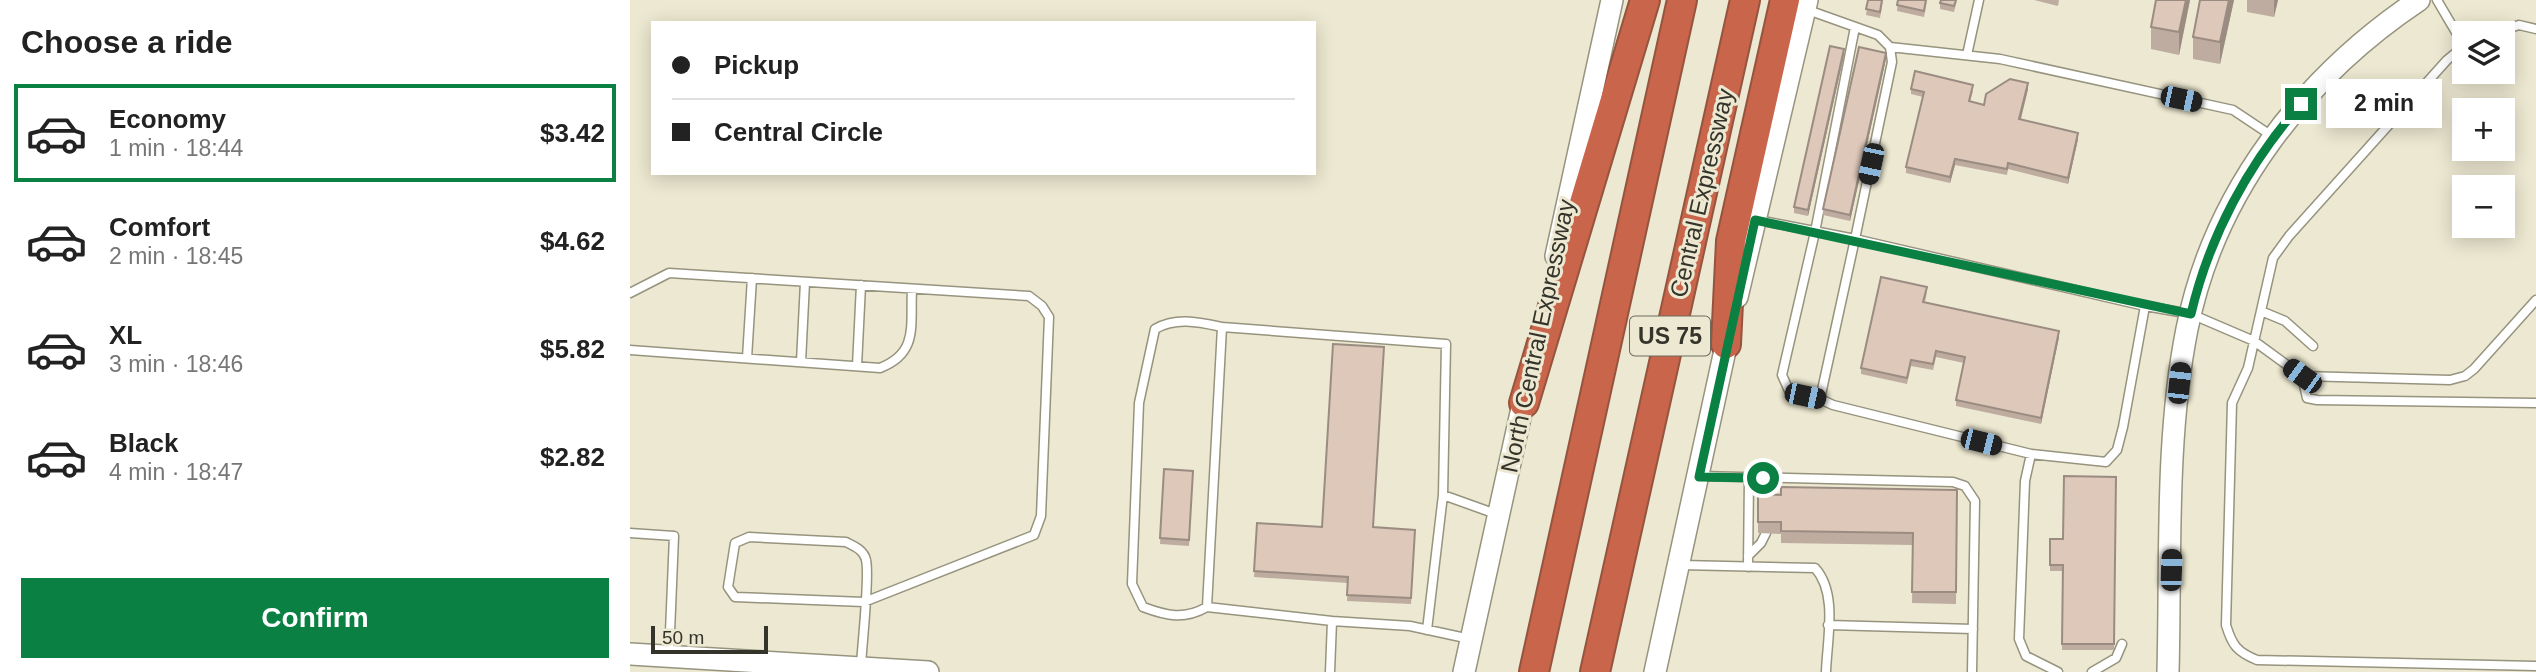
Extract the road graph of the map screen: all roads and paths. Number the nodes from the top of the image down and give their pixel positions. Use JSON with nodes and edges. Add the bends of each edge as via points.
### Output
{"nodes":[{"id":1,"x":1612,"y":0,"type":"edge"},
{"id":2,"x":1645,"y":0,"type":"edge"},
{"id":3,"x":1682,"y":0,"type":"edge"},
{"id":4,"x":1745,"y":0,"type":"edge"},
{"id":5,"x":1979,"y":0,"type":"edge"},
{"id":6,"x":2419,"y":0,"type":"edge"},
{"id":7,"x":2437,"y":0,"type":"edge"},
{"id":8,"x":1799,"y":3,"type":"edge"},
{"id":9,"x":2452,"y":26,"type":"edge"},
{"id":10,"x":2515,"y":26,"type":"edge"},
{"id":11,"x":1856,"y":27,"type":"junction"},
{"id":12,"x":2536,"y":29,"type":"edge"},
{"id":13,"x":1890,"y":47,"type":"junction"},
{"id":14,"x":1967,"y":55,"type":"junction"},
{"id":15,"x":2452,"y":56,"type":"edge"},
{"id":16,"x":2274,"y":137,"type":"junction"},
{"id":17,"x":1755,"y":220,"type":"junction"},
{"id":18,"x":1815,"y":232,"type":"junction"},
{"id":19,"x":1855,"y":239,"type":"junction"},
{"id":20,"x":752,"y":278,"type":"junction"},
{"id":21,"x":805,"y":282,"type":"junction"},
{"id":22,"x":861,"y":285,"type":"junction"},
{"id":23,"x":912,"y":289,"type":"junction"},
{"id":24,"x":630,"y":293,"type":"edge"},
{"id":25,"x":2536,"y":300,"type":"edge"},
{"id":26,"x":2145,"y":306,"type":"junction"},
{"id":27,"x":2261,"y":311,"type":"junction"},
{"id":28,"x":2191,"y":314,"type":"junction"},
{"id":29,"x":1222,"y":327,"type":"junction"},
{"id":30,"x":2254,"y":341,"type":"junction"},
{"id":31,"x":1727,"y":344,"type":"junction"},
{"id":32,"x":2313,"y":346,"type":"dead end"},
{"id":33,"x":630,"y":350,"type":"edge"},
{"id":34,"x":747,"y":358,"type":"junction"},
{"id":35,"x":801,"y":362,"type":"junction"},
{"id":36,"x":857,"y":366,"type":"junction"},
{"id":37,"x":2302,"y":376,"type":"junction"},
{"id":38,"x":1820,"y":399,"type":"junction"},
{"id":39,"x":1524,"y":403,"type":"junction"},
{"id":40,"x":2536,"y":403,"type":"edge"},
{"id":41,"x":2031,"y":454,"type":"junction"},
{"id":42,"x":1699,"y":477,"type":"junction"},
{"id":43,"x":1749,"y":478,"type":"junction"},
{"id":44,"x":1749,"y":491,"type":"junction"},
{"id":45,"x":1443,"y":495,"type":"junction"},
{"id":46,"x":1760,"y":499,"type":"edge"},
{"id":47,"x":1499,"y":515,"type":"junction"},
{"id":48,"x":630,"y":533,"type":"edge"},
{"id":49,"x":1766,"y":533,"type":"dead end"},
{"id":50,"x":1748,"y":556,"type":"junction"},
{"id":51,"x":1679,"y":565,"type":"junction"},
{"id":52,"x":1748,"y":567,"type":"junction"},
{"id":53,"x":864,"y":603,"type":"junction"},
{"id":54,"x":1207,"y":607,"type":"junction"},
{"id":55,"x":1332,"y":621,"type":"junction"},
{"id":56,"x":1828,"y":625,"type":"junction"},
{"id":57,"x":1973,"y":629,"type":"junction"},
{"id":58,"x":1427,"y":630,"type":"junction"},
{"id":59,"x":1470,"y":639,"type":"junction"},
{"id":60,"x":2122,"y":644,"type":"dead end"},
{"id":61,"x":630,"y":654,"type":"edge"},
{"id":62,"x":668,"y":656,"type":"junction"},
{"id":63,"x":2536,"y":666,"type":"edge"},
{"id":64,"x":2384,"y":667,"type":"edge"},
{"id":65,"x":861,"y":670,"type":"edge"},
{"id":66,"x":928,"y":672,"type":"edge"},
{"id":67,"x":1330,"y":672,"type":"edge"},
{"id":68,"x":1464,"y":672,"type":"edge"},
{"id":69,"x":1534,"y":672,"type":"edge"},
{"id":70,"x":1595,"y":672,"type":"edge"},
{"id":71,"x":1655,"y":672,"type":"edge"},
{"id":72,"x":1826,"y":672,"type":"edge"},
{"id":73,"x":1972,"y":672,"type":"edge"},
{"id":74,"x":2058,"y":672,"type":"edge"},
{"id":75,"x":2092,"y":672,"type":"edge"},
{"id":76,"x":2168,"y":672,"type":"edge"}],
"edges":[{"from":1,"to":39,"type":"main road","name":"North Central Expressway"},
{"from":2,"to":39,"type":"highway"},
{"from":3,"to":69,"type":"highway","number":"US 75"},
{"from":4,"to":70,"type":"highway","name":"Central Expressway","number":"US 75"},
{"from":5,"to":14,"type":"lane"},
{"from":6,"to":16,"type":"main road","via":[[2362,40]]},
{"from":7,"to":9,"type":"lane"},
{"from":8,"to":11,"type":"lane"},
{"from":8,"to":17,"type":"main road"},
{"from":8,"to":31,"type":"highway","via":[[1731,241]]},
{"from":10,"to":12,"type":"lane"},
{"from":11,"to":13,"type":"lane","via":[[1878,35]]},
{"from":11,"to":18,"type":"lane"},
{"from":13,"to":14,"type":"lane"},
{"from":13,"to":19,"type":"lane","via":[[1892,62]]},
{"from":14,"to":16,"type":"lane","via":[[2233,110]]},
{"from":15,"to":27,"type":"lane","via":[[2289,236],[2273,258]]},
{"from":16,"to":28,"type":"main road","via":[[2225,216]]},
{"from":17,"to":18,"type":"lane"},
{"from":17,"to":31,"type":"main road"},
{"from":18,"to":19,"type":"lane"},
{"from":18,"to":38,"type":"lane","via":[[1782,375],[1790,393]]},
{"from":19,"to":26,"type":"lane"},
{"from":19,"to":38,"type":"lane"},
{"from":20,"to":21,"type":"lane"},
{"from":20,"to":24,"type":"lane","via":[[669,273]]},
{"from":20,"to":34,"type":"lane"},
{"from":21,"to":22,"type":"lane"},
{"from":21,"to":35,"type":"lane"},
{"from":22,"to":23,"type":"lane"},
{"from":22,"to":36,"type":"lane"},
{"from":23,"to":36,"type":"lane","via":[[909,342],[898,360],[880,368]]},
{"from":23,"to":53,"type":"lane","via":[[1029,296],[1049,317],[1041,516],[1034,535]]},
{"from":25,"to":37,"type":"lane","via":[[2465,376],[2450,380]]},
{"from":26,"to":28,"type":"lane"},
{"from":26,"to":41,"type":"lane","via":[[2117,450],[2106,462]]},
{"from":27,"to":30,"type":"lane"},
{"from":27,"to":32,"type":"lane","via":[[2285,321]]},
{"from":28,"to":30,"type":"lane"},
{"from":28,"to":76,"type":"main road","via":[[2177,402]]},
{"from":29,"to":45,"type":"lane","via":[[1446,344]]},
{"from":29,"to":54,"type":"lane"},
{"from":29,"to":54,"type":"lane","via":[[1196,321],[1168,322],[1155,330],[1139,403],[1132,584],[1143,607],[1167,616],[1192,615]]},
{"from":30,"to":37,"type":"lane"},
{"from":30,"to":64,"type":"lane","via":[[2232,403],[2226,625],[2231,642],[2239,653],[2256,660]]},
{"from":31,"to":42,"type":"main road"},
{"from":33,"to":34,"type":"lane"},
{"from":34,"to":35,"type":"lane"},
{"from":35,"to":36,"type":"lane"},
{"from":37,"to":40,"type":"lane","via":[[2306,398],[2317,400]]},
{"from":38,"to":41,"type":"lane"},
{"from":39,"to":47,"type":"main road","name":"North Central Expressway"},
{"from":41,"to":74,"type":"lane","via":[[2025,481],[2019,639],[2026,656]]},
{"from":42,"to":43,"type":"lane"},
{"from":42,"to":51,"type":"main road"},
{"from":43,"to":44,"type":"lane"},
{"from":43,"to":57,"type":"lane","via":[[1953,482],[1965,486],[1975,501]]},
{"from":44,"to":46,"type":"lane"},
{"from":44,"to":50,"type":"lane"},
{"from":45,"to":47,"type":"lane"},
{"from":45,"to":58,"type":"lane"},
{"from":47,"to":59,"type":"main road","name":"North Central Expressway"},
{"from":48,"to":62,"type":"lane","via":[[674,536]]},
{"from":49,"to":50,"type":"lane"},
{"from":50,"to":52,"type":"lane"},
{"from":51,"to":52,"type":"lane"},
{"from":51,"to":71,"type":"main road"},
{"from":52,"to":56,"type":"lane","via":[[1815,568],[1829,593]]},
{"from":53,"to":53,"type":"lane","via":[[866,559],[846,542],[749,537],[735,543],[728,587],[735,597]]},
{"from":53,"to":65,"type":"lane"},
{"from":54,"to":55,"type":"lane"},
{"from":55,"to":58,"type":"lane"},
{"from":55,"to":67,"type":"lane"},
{"from":56,"to":57,"type":"lane"},
{"from":56,"to":72,"type":"lane"},
{"from":57,"to":73,"type":"lane"},
{"from":58,"to":59,"type":"lane"},
{"from":59,"to":68,"type":"main road","name":"North Central Expressway"},
{"from":60,"to":75,"type":"lane","via":[[2116,658]]},
{"from":61,"to":62,"type":"main road"},
{"from":62,"to":65,"type":"main road"},
{"from":63,"to":64,"type":"lane"},
{"from":65,"to":66,"type":"main road"}]}
